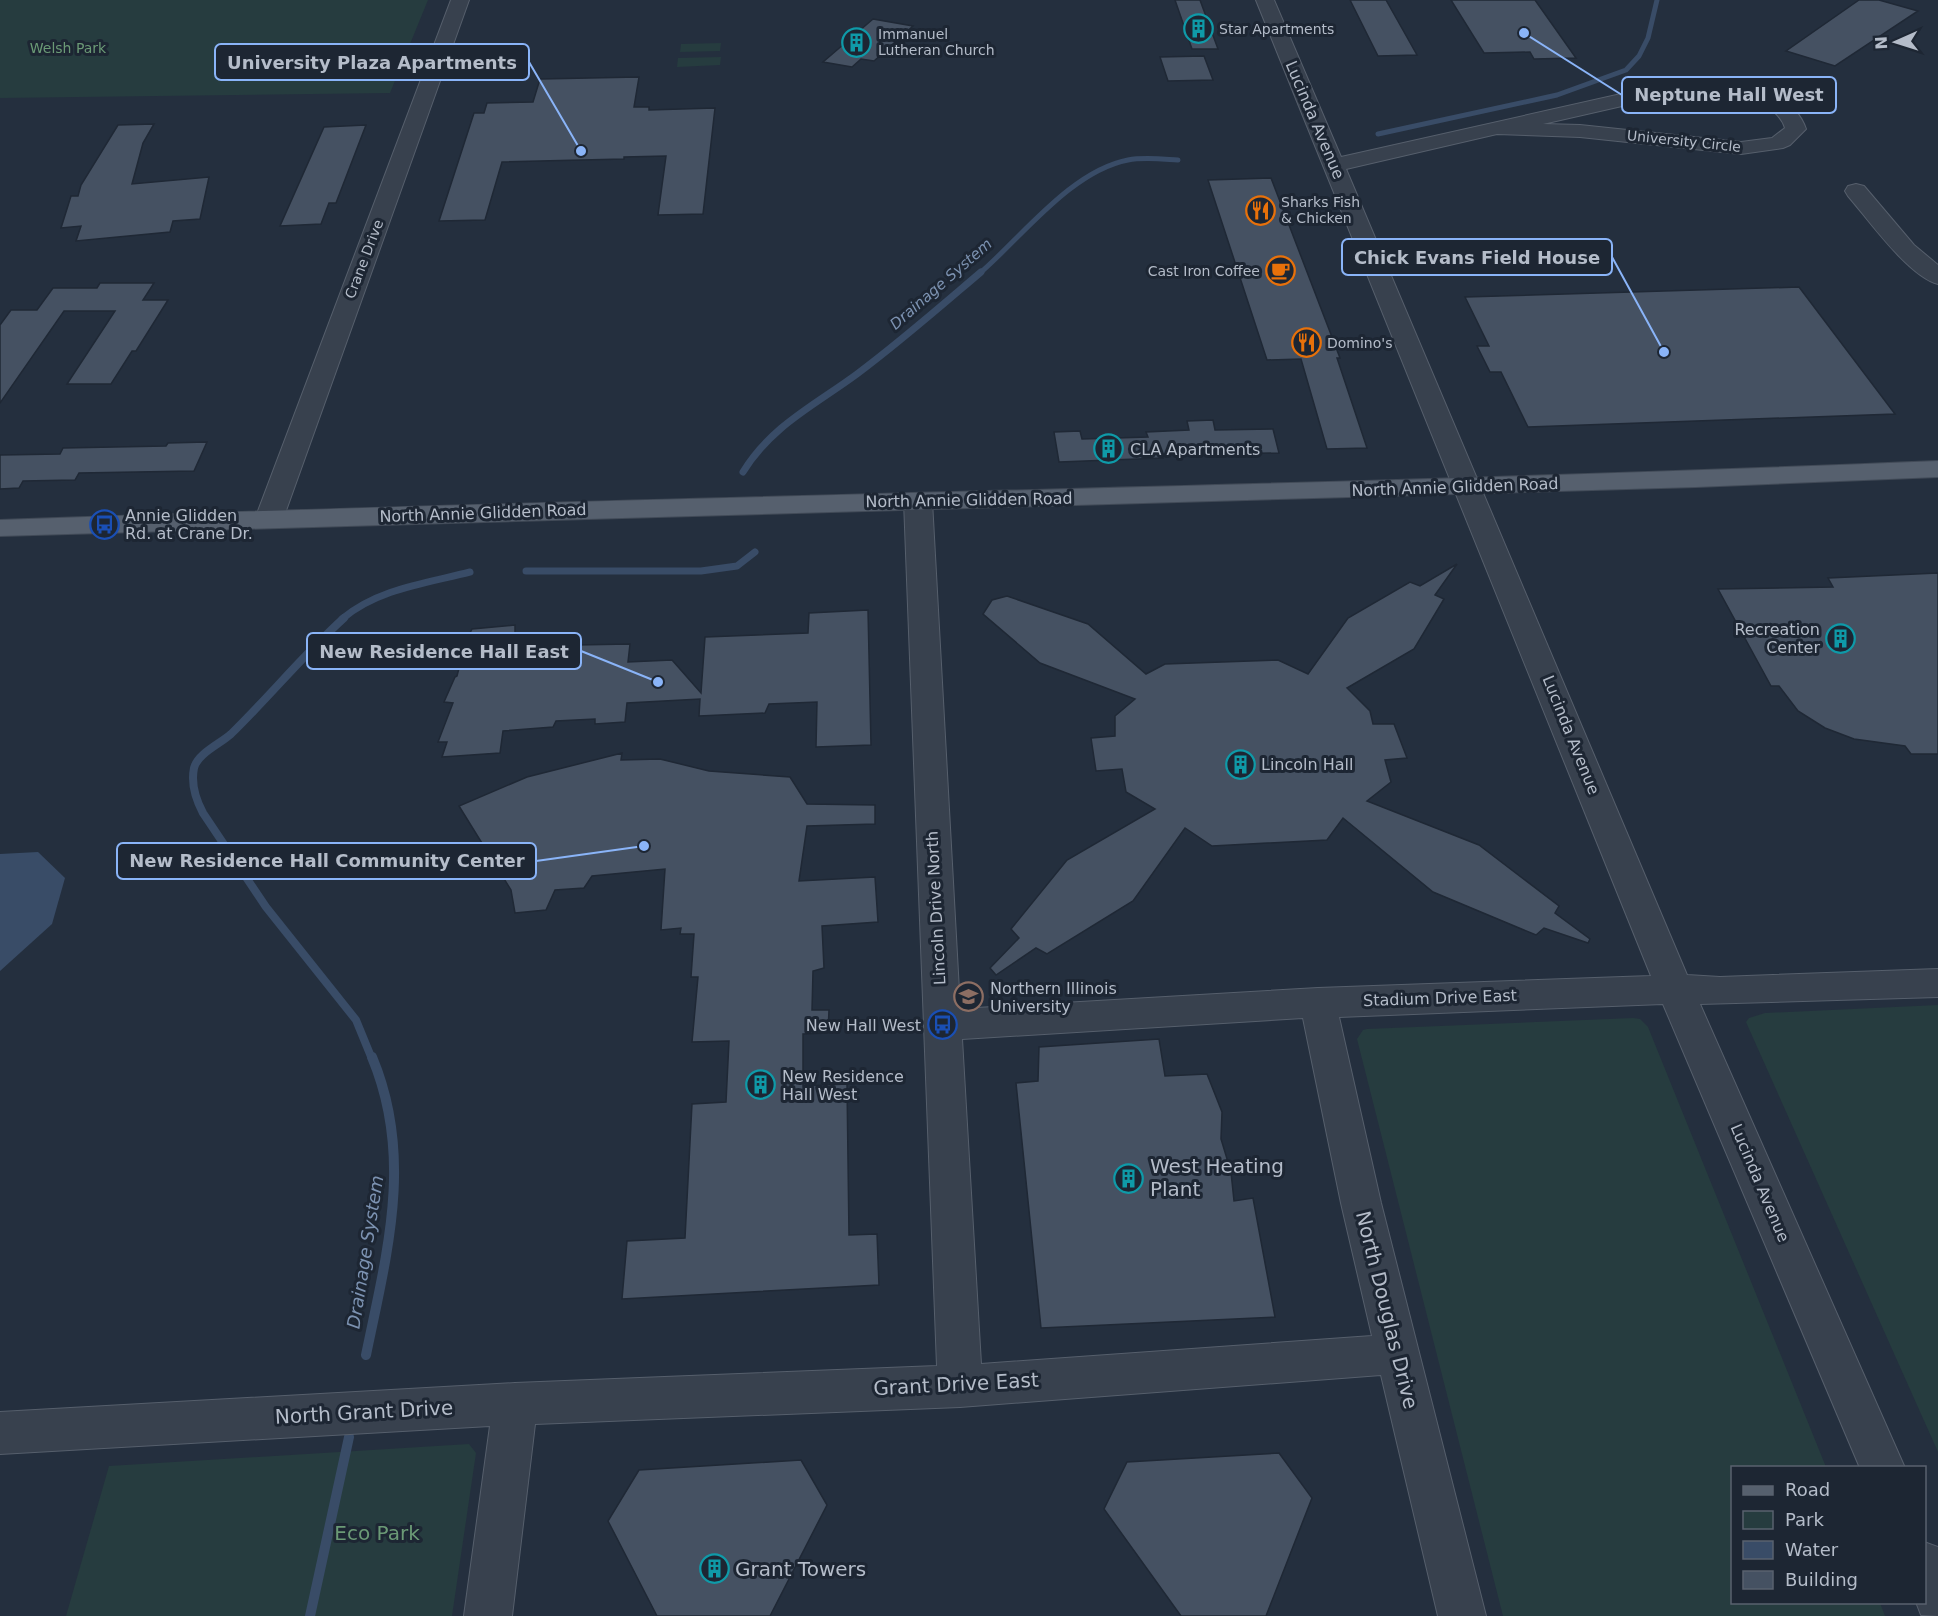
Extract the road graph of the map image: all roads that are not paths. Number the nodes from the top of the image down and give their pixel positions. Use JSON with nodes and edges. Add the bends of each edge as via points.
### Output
{"nodes":[{"id":1,"x":460,"y":0,"type":"edge"},
{"id":2,"x":1264,"y":0,"type":"edge"},
{"id":3,"x":1501,"y":129,"type":"junction"},
{"id":4,"x":1334,"y":165,"type":"junction"},
{"id":5,"x":1857,"y":191,"type":"dead end"},
{"id":6,"x":1938,"y":277,"type":"edge"},
{"id":7,"x":1938,"y":469,"type":"edge"},
{"id":8,"x":1467,"y":488,"type":"junction"},
{"id":9,"x":918,"y":501,"type":"junction"},
{"id":10,"x":269,"y":519,"type":"junction"},
{"id":11,"x":0,"y":528,"type":"edge"},
{"id":12,"x":1938,"y":983,"type":"edge"},
{"id":13,"x":1677,"y":989,"type":"junction"},
{"id":14,"x":1318,"y":1003,"type":"junction"},
{"id":15,"x":942,"y":1025,"type":"junction"},
{"id":16,"x":1397,"y":1354,"type":"junction"},
{"id":17,"x":960,"y":1386,"type":"junction"},
{"id":18,"x":515,"y":1404,"type":"junction"},
{"id":19,"x":0,"y":1433,"type":"edge"},
{"id":20,"x":1883,"y":1466,"type":"edge"},
{"id":21,"x":1926,"y":1570,"type":"edge"},
{"id":22,"x":1938,"y":1598,"type":"edge"},
{"id":23,"x":488,"y":1616,"type":"edge"},
{"id":24,"x":1462,"y":1616,"type":"edge"}],
"edges":[{"from":1,"to":10,"type":"street","name":"Crane Drive"},
{"from":2,"to":4,"type":"street","name":"Lucinda Avenue"},
{"from":3,"to":3,"type":"street","name":"University Circle","via":[[1580,131],[1741,148],[1783,141],[1796,129],[1786,111],[1763,98],[1696,86],[1650,92]]},
{"from":3,"to":4,"type":"street","name":"University Circle"},
{"from":4,"to":8,"type":"street","name":"Lucinda Avenue"},
{"from":5,"to":6,"type":"street","via":[[1906,250]]},
{"from":7,"to":8,"type":"main road","name":"North Annie Glidden Road"},
{"from":8,"to":9,"type":"main road","name":"North Annie Glidden Road"},
{"from":8,"to":13,"type":"street","name":"Lucinda Avenue","via":[[1658,952]]},
{"from":9,"to":10,"type":"main road","name":"North Annie Glidden Road"},
{"from":9,"to":15,"type":"street","name":"Lincoln Drive North"},
{"from":10,"to":11,"type":"main road","name":"North Annie Glidden Road"},
{"from":12,"to":13,"type":"street","name":"Stadium Drive East"},
{"from":13,"to":14,"type":"street","name":"Stadium Drive East"},
{"from":13,"to":20,"type":"street","name":"Lucinda Avenue"},
{"from":14,"to":15,"type":"street","name":"Stadium Drive East"},
{"from":14,"to":16,"type":"street","name":"North Douglas Drive"},
{"from":15,"to":17,"type":"street","name":"Lincoln Drive North"},
{"from":16,"to":17,"type":"street","name":"Grant Drive East"},
{"from":16,"to":24,"type":"street","name":"North Douglas Drive"},
{"from":17,"to":18,"type":"street","name":"Grant Drive East"},
{"from":18,"to":19,"type":"street","name":"North Grant Drive"},
{"from":18,"to":23,"type":"street"},
{"from":21,"to":22,"type":"street"}]}
